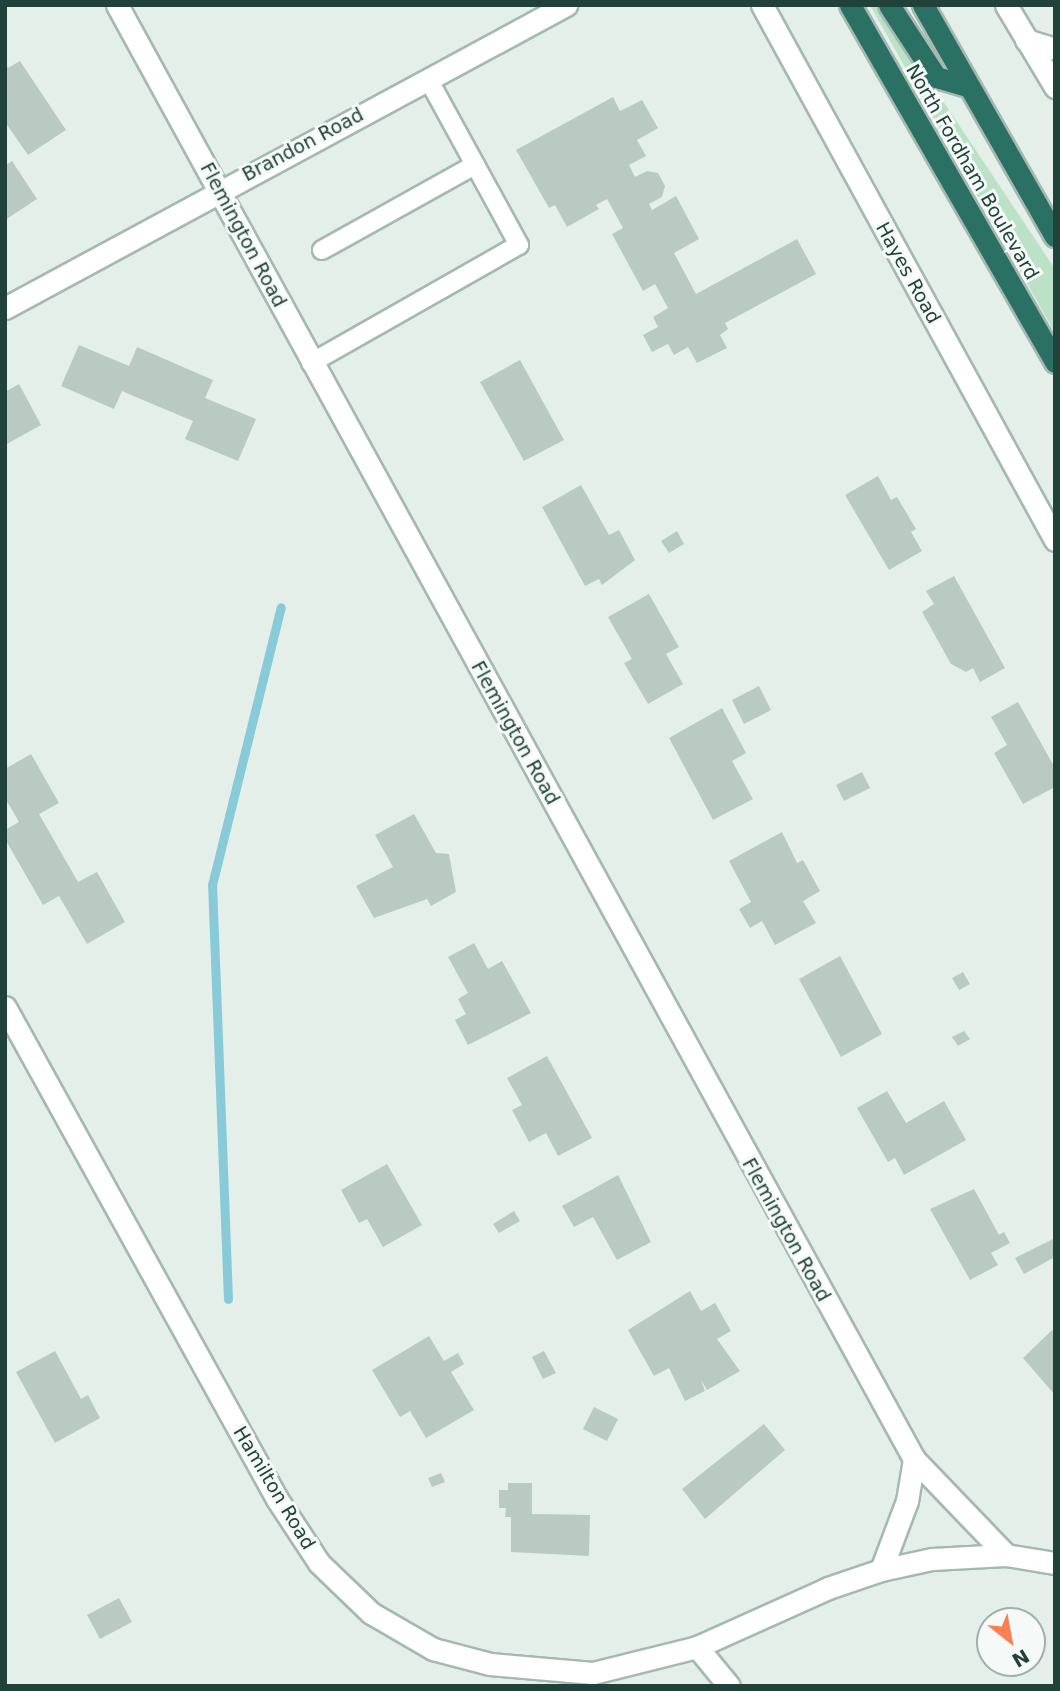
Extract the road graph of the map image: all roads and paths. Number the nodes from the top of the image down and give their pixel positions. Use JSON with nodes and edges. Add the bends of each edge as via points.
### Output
{"nodes":[{"id":1,"x":117,"y":5,"type":"edge"},
{"id":2,"x":566,"y":5,"type":"edge"},
{"id":3,"x":762,"y":5,"type":"edge"},
{"id":4,"x":850,"y":5,"type":"edge"},
{"id":5,"x":889,"y":5,"type":"edge"},
{"id":6,"x":923,"y":5,"type":"edge"},
{"id":7,"x":1006,"y":5,"type":"edge"},
{"id":8,"x":1026,"y":40,"type":"junction"},
{"id":9,"x":1055,"y":49,"type":"edge"},
{"id":10,"x":428,"y":79,"type":"junction"},
{"id":11,"x":968,"y":86,"type":"junction"},
{"id":12,"x":1055,"y":87,"type":"edge"},
{"id":13,"x":475,"y":165,"type":"junction"},
{"id":14,"x":220,"y":190,"type":"junction"},
{"id":15,"x":1055,"y":236,"type":"edge"},
{"id":16,"x":322,"y":250,"type":"dead end"},
{"id":17,"x":5,"y":308,"type":"edge"},
{"id":18,"x":1055,"y":362,"type":"edge"},
{"id":19,"x":311,"y":363,"type":"junction"},
{"id":20,"x":1055,"y":540,"type":"edge"},
{"id":21,"x":5,"y":1007,"type":"edge"},
{"id":22,"x":914,"y":1459,"type":"junction"},
{"id":23,"x":1006,"y":1555,"type":"junction"},
{"id":24,"x":1055,"y":1563,"type":"edge"},
{"id":25,"x":881,"y":1570,"type":"junction"},
{"id":26,"x":697,"y":1647,"type":"junction"},
{"id":27,"x":729,"y":1686,"type":"edge"}],
"edges":[{"from":1,"to":14,"type":"street","name":"Flemington Road"},
{"from":2,"to":10,"type":"street","name":"Brandon Road"},
{"from":3,"to":20,"type":"street","name":"Hayes Road"},
{"from":4,"to":18,"type":"highway","name":"North Fordham Boulevard"},
{"from":5,"to":11,"type":"highway","via":[[936,77]]},
{"from":6,"to":11,"type":"highway","name":"North Fordham Boulevard"},
{"from":7,"to":8,"type":"street"},
{"from":8,"to":9,"type":"street"},
{"from":8,"to":12,"type":"street"},
{"from":10,"to":13,"type":"lane"},
{"from":10,"to":14,"type":"street","name":"Brandon Road"},
{"from":11,"to":15,"type":"highway","name":"North Fordham Boulevard"},
{"from":13,"to":16,"type":"lane"},
{"from":13,"to":19,"type":"lane","via":[[519,245]]},
{"from":14,"to":17,"type":"street","name":"Brandon Road"},
{"from":14,"to":19,"type":"street","name":"Flemington Road"},
{"from":19,"to":22,"type":"street","name":"Flemington Road"},
{"from":21,"to":26,"type":"street","name":"Hamilton Road","via":[[277,1499],[319,1563],[371,1613],[433,1648],[541,1671],[593,1673]]},
{"from":22,"to":23,"type":"street","name":"Flemington Road"},
{"from":22,"to":25,"type":"street","via":[[907,1501]]},
{"from":23,"to":24,"type":"street"},
{"from":23,"to":25,"type":"street","via":[[932,1559]]},
{"from":25,"to":26,"type":"street","via":[[828,1588]]},
{"from":26,"to":27,"type":"street"}]}
